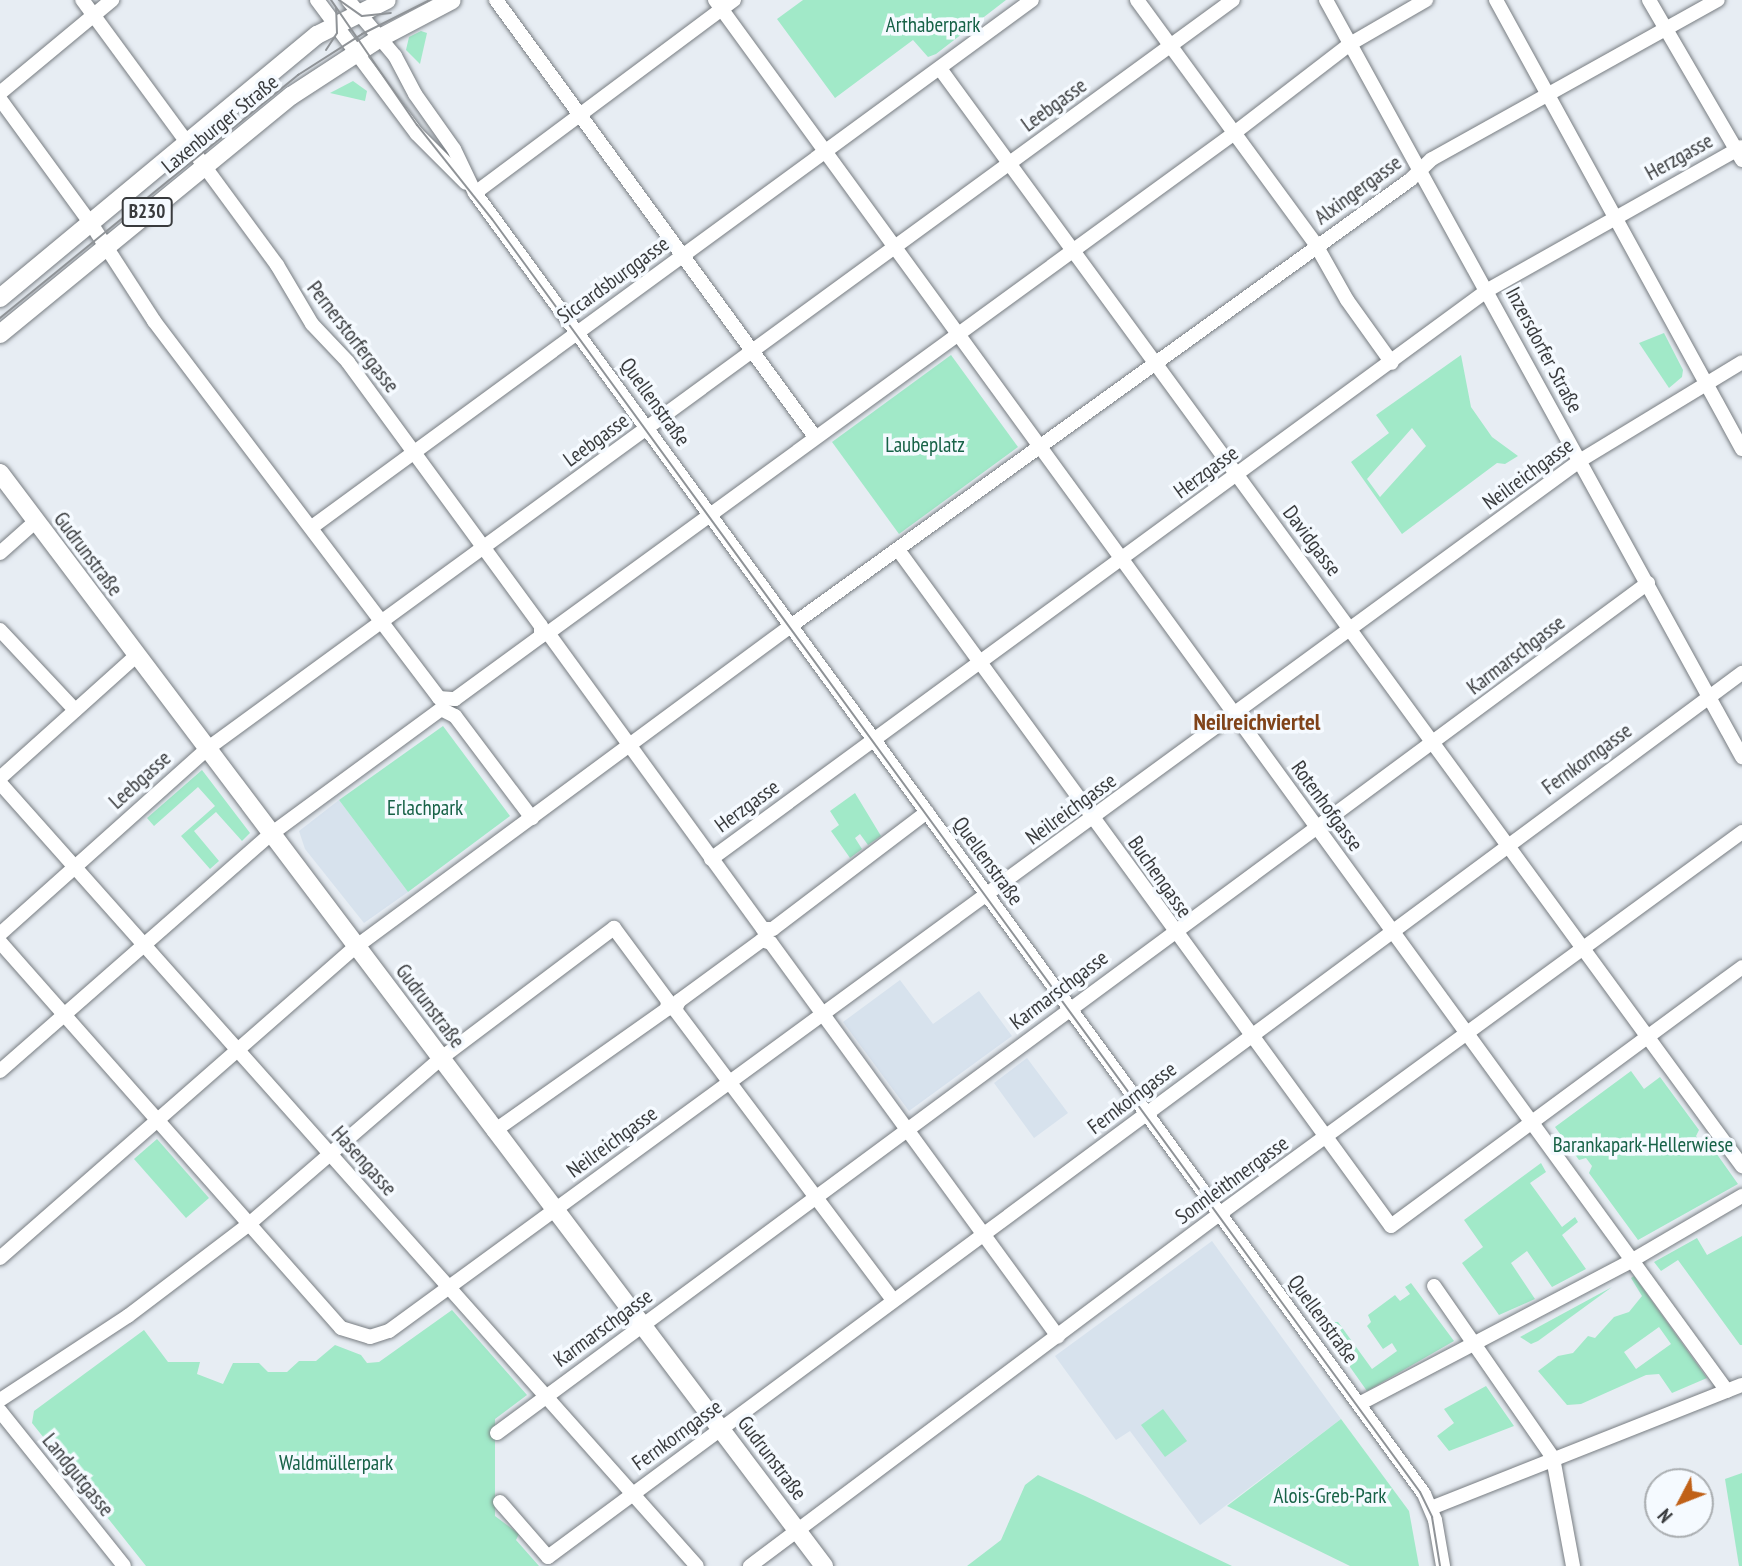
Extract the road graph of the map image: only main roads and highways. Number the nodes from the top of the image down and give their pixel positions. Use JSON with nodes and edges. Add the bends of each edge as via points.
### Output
{"nodes":[{"id":1,"x":387,"y":0,"type":"edge"},
{"id":2,"x":452,"y":0,"type":"edge"},
{"id":3,"x":354,"y":7,"type":"edge"},
{"id":4,"x":0,"y":298,"type":"edge"},
{"id":5,"x":0,"y":334,"type":"edge"},
{"id":6,"x":0,"y":473,"type":"edge"},
{"id":7,"x":824,"y":1566,"type":"edge"}],
"edges":[{"from":1,"to":3,"type":"main road","name":"Laxenburger Straße","number":"B230"},
{"from":2,"to":5,"type":"main road","name":"Laxenburger Straße","number":"B230","via":[[380,38],[291,96]]},
{"from":3,"to":4,"type":"main road","name":"Laxenburger Straße","number":"B230"},
{"from":6,"to":7,"type":"main road","name":"Gudrunstraße"}]}
